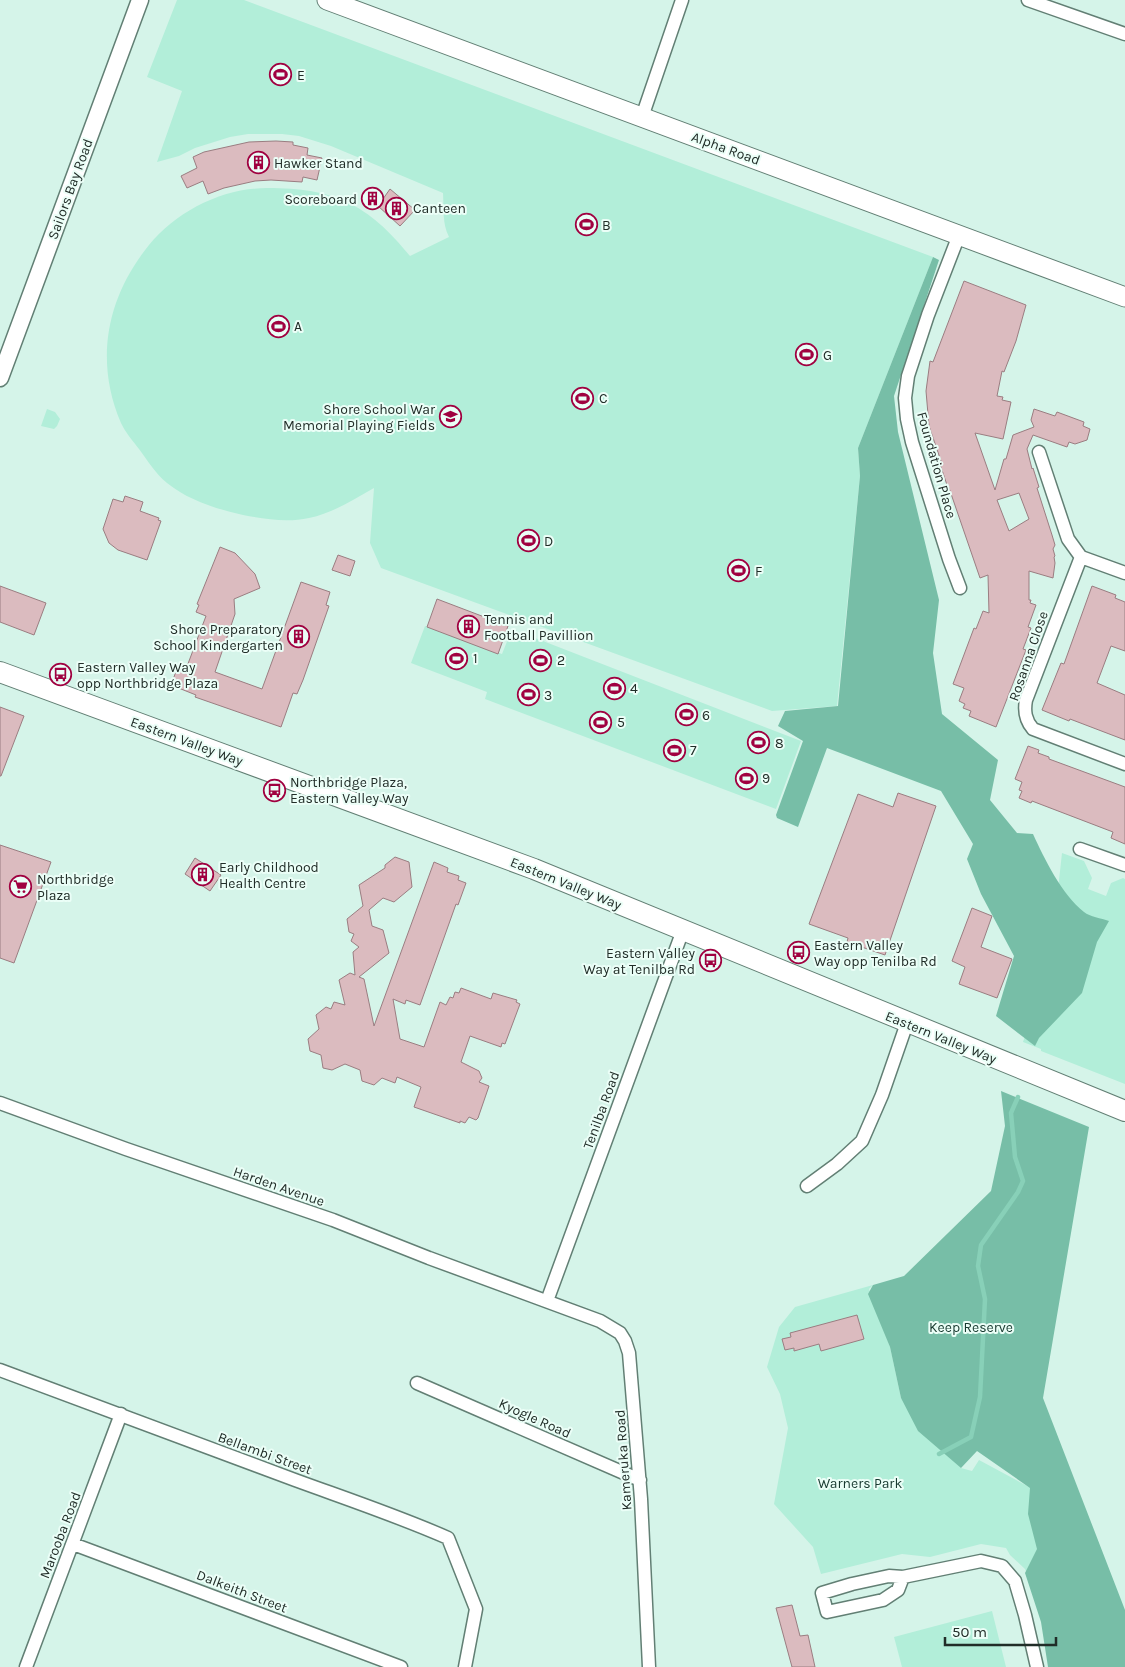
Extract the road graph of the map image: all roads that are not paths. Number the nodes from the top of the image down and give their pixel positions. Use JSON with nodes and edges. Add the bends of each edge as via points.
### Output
{"nodes":[{"id":1,"x":140,"y":0,"type":"edge"},
{"id":2,"x":327,"y":0,"type":"edge"},
{"id":3,"x":682,"y":0,"type":"edge"},
{"id":4,"x":1028,"y":0,"type":"edge"},
{"id":5,"x":1125,"y":34,"type":"edge"},
{"id":6,"x":642,"y":117,"type":"junction"},
{"id":7,"x":959,"y":235,"type":"junction"},
{"id":8,"x":1125,"y":297,"type":"edge"},
{"id":9,"x":0,"y":378,"type":"edge"},
{"id":10,"x":1039,"y":452,"type":"dead end"},
{"id":11,"x":1082,"y":557,"type":"junction"},
{"id":12,"x":1125,"y":573,"type":"edge"},
{"id":13,"x":960,"y":588,"type":"dead end"},
{"id":14,"x":0,"y":672,"type":"edge"},
{"id":15,"x":1125,"y":764,"type":"edge"},
{"id":16,"x":1080,"y":849,"type":"dead end"},
{"id":17,"x":1125,"y":865,"type":"edge"},
{"id":18,"x":683,"y":930,"type":"junction"},
{"id":19,"x":907,"y":1023,"type":"junction"},
{"id":20,"x":0,"y":1103,"type":"edge"},
{"id":21,"x":1125,"y":1111,"type":"edge"},
{"id":22,"x":807,"y":1186,"type":"dead end"},
{"id":23,"x":547,"y":1301,"type":"junction"},
{"id":24,"x":0,"y":1370,"type":"edge"},
{"id":25,"x":417,"y":1383,"type":"dead end"},
{"id":26,"x":121,"y":1414,"type":"junction"},
{"id":27,"x":640,"y":1480,"type":"junction"},
{"id":28,"x":73,"y":1544,"type":"junction"},
{"id":29,"x":903,"y":1577,"type":"junction"},
{"id":30,"x":26,"y":1667,"type":"edge"},
{"id":31,"x":401,"y":1667,"type":"edge"},
{"id":32,"x":465,"y":1667,"type":"edge"},
{"id":33,"x":649,"y":1667,"type":"edge"},
{"id":34,"x":1036,"y":1667,"type":"edge"}],
"edges":[{"from":1,"to":9,"type":"street","name":"Sailors Bay Road"},
{"from":2,"to":6,"type":"main road","name":"Alpha Road"},
{"from":3,"to":6,"type":"street"},
{"from":4,"to":5,"type":"street"},
{"from":6,"to":7,"type":"main road","name":"Alpha Road"},
{"from":7,"to":8,"type":"main road","name":"Alpha Road"},
{"from":7,"to":13,"type":"street","name":"Foundation Place","via":[[928,315],[908,376],[905,398],[912,442]]},
{"from":10,"to":11,"type":"street","via":[[1068,539]]},
{"from":11,"to":12,"type":"street"},
{"from":11,"to":15,"type":"street","name":"Rosanna Close","via":[[1026,700],[1025,716],[1032,729]]},
{"from":14,"to":18,"type":"main road","name":"Eastern Valley Way","via":[[534,869]]},
{"from":16,"to":17,"type":"street"},
{"from":18,"to":19,"type":"main road","name":"Eastern Valley Way"},
{"from":18,"to":23,"type":"street","name":"Tenilba Road"},
{"from":19,"to":21,"type":"main road","name":"Eastern Valley Way"},
{"from":19,"to":22,"type":"street","via":[[862,1141]]},
{"from":20,"to":23,"type":"street","name":"Harden Avenue","via":[[333,1220]]},
{"from":23,"to":27,"type":"street","name":"Kameruka Road","via":[[608,1325],[625,1340],[632,1380]]},
{"from":24,"to":26,"type":"street","name":"Bellambi Street"},
{"from":25,"to":27,"type":"street","name":"Kyogle Road"},
{"from":26,"to":28,"type":"street","name":"Marooba Road"},
{"from":26,"to":32,"type":"street","name":"Bellambi Street","via":[[448,1538],[476,1609]]},
{"from":27,"to":33,"type":"street","name":"Kameruka Road"},
{"from":28,"to":30,"type":"street","name":"Marooba Road"},
{"from":28,"to":31,"type":"street","name":"Dalkeith Street"},
{"from":29,"to":29,"type":"street","via":[[898,1590],[883,1600],[827,1612],[822,1593],[889,1576]]},
{"from":29,"to":34,"type":"street","via":[[981,1561],[1002,1566],[1015,1581]]}]}
